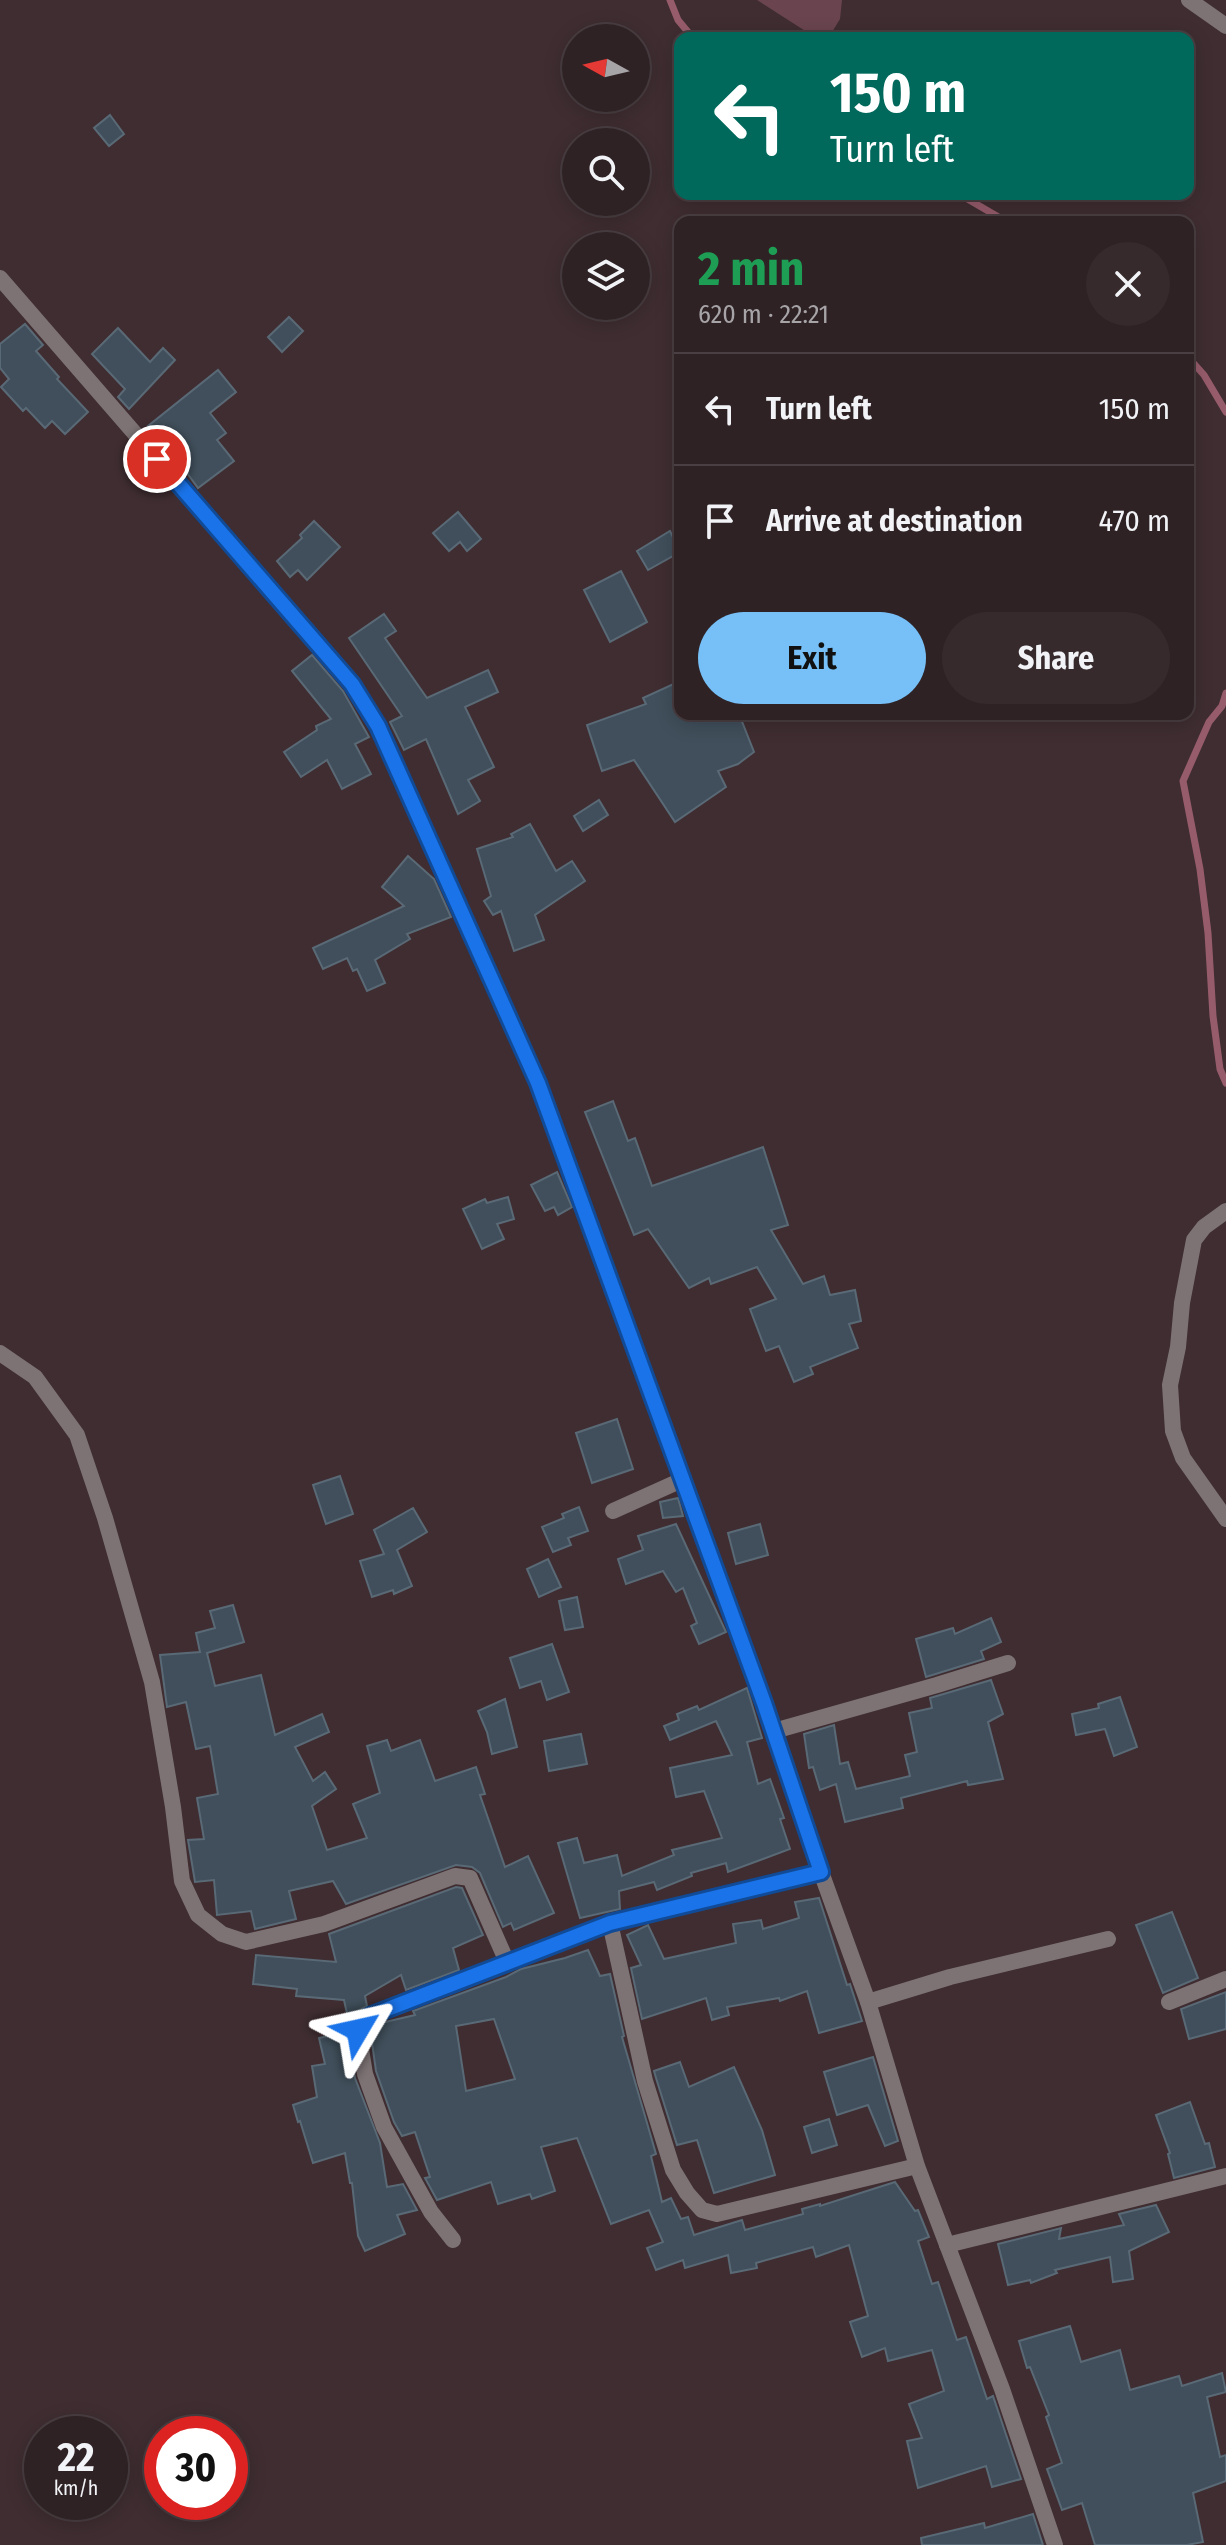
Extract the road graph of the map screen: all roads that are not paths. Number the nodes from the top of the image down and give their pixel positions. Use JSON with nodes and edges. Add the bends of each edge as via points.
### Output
{"nodes":[{"id":1,"x":1189,"y":0,"type":"edge"},
{"id":2,"x":1226,"y":26,"type":"edge"},
{"id":3,"x":0,"y":278,"type":"edge"},
{"id":4,"x":1226,"y":1211,"type":"edge"},
{"id":5,"x":0,"y":1353,"type":"edge"},
{"id":6,"x":684,"y":1479,"type":"junction"},
{"id":7,"x":613,"y":1511,"type":"dead end"},
{"id":8,"x":1226,"y":1519,"type":"edge"},
{"id":9,"x":1008,"y":1663,"type":"dead end"},
{"id":10,"x":774,"y":1731,"type":"junction"},
{"id":11,"x":821,"y":1872,"type":"junction"},
{"id":12,"x":610,"y":1923,"type":"junction"},
{"id":13,"x":1108,"y":1939,"type":"dead end"},
{"id":14,"x":507,"y":1962,"type":"junction"},
{"id":15,"x":1226,"y":1979,"type":"edge"},
{"id":16,"x":868,"y":2002,"type":"junction"},
{"id":17,"x":1169,"y":2002,"type":"dead end"},
{"id":18,"x":917,"y":2166,"type":"junction"},
{"id":19,"x":1226,"y":2176,"type":"edge"},
{"id":20,"x":453,"y":2240,"type":"dead end"},
{"id":21,"x":947,"y":2245,"type":"junction"},
{"id":22,"x":1055,"y":2545,"type":"edge"}],
"edges":[{"from":1,"to":2,"type":"street"},
{"from":3,"to":6,"type":"street","via":[[365,702],[538,1083]]},
{"from":4,"to":8,"type":"street","via":[[1194,1240],[1170,1385],[1173,1431],[1183,1458]]},
{"from":5,"to":14,"type":"street","via":[[35,1377],[77,1435],[152,1682],[182,1881],[198,1915],[222,1934],[246,1942],[324,1924],[464,1876],[470,1878]]},
{"from":6,"to":7,"type":"street"},
{"from":6,"to":10,"type":"street"},
{"from":9,"to":10,"type":"street"},
{"from":10,"to":11,"type":"street"},
{"from":11,"to":12,"type":"street"},
{"from":11,"to":16,"type":"street"},
{"from":12,"to":14,"type":"street"},
{"from":12,"to":18,"type":"street","via":[[659,2130],[673,2170],[702,2210],[717,2214]]},
{"from":13,"to":16,"type":"street"},
{"from":14,"to":20,"type":"street","via":[[372,2015],[358,2030],[365,2074],[384,2127],[431,2212]]},
{"from":15,"to":17,"type":"street"},
{"from":16,"to":18,"type":"street"},
{"from":18,"to":21,"type":"street"},
{"from":19,"to":21,"type":"street"},
{"from":21,"to":22,"type":"street"}]}
